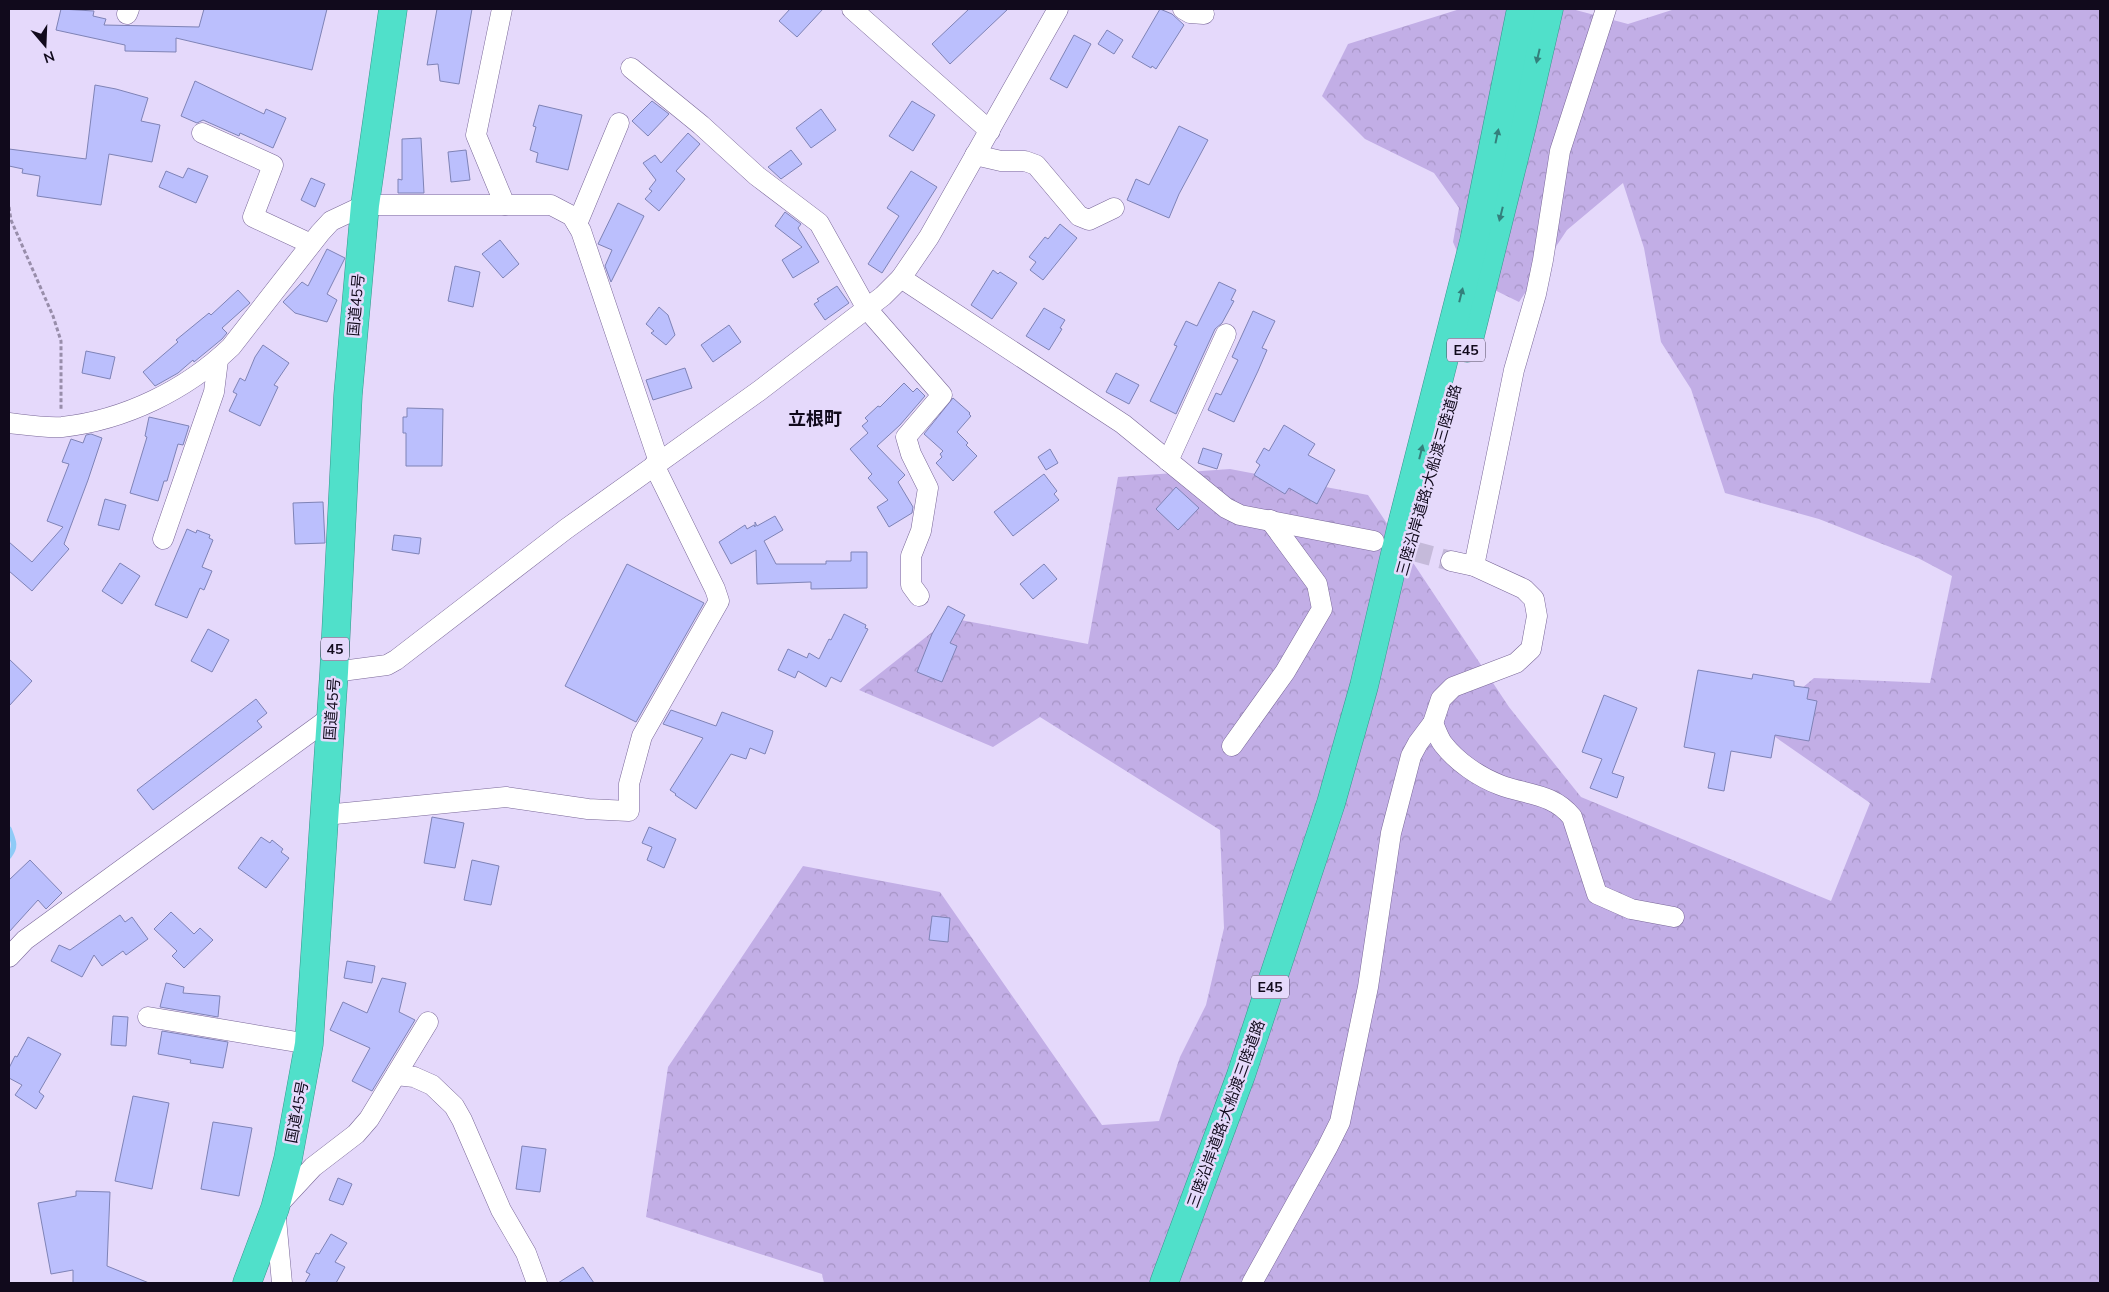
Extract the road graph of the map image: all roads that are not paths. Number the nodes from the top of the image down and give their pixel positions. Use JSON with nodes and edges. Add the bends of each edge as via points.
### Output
{"nodes":[{"id":1,"x":393,"y":9,"type":"edge"},
{"id":2,"x":502,"y":9,"type":"edge"},
{"id":3,"x":852,"y":9,"type":"edge"},
{"id":4,"x":1058,"y":9,"type":"edge"},
{"id":5,"x":1183,"y":9,"type":"edge"},
{"id":6,"x":1522,"y":9,"type":"edge"},
{"id":7,"x":1549,"y":9,"type":"edge"},
{"id":8,"x":1606,"y":9,"type":"edge"},
{"id":9,"x":1204,"y":14,"type":"dead end"},
{"id":10,"x":631,"y":68,"type":"dead end"},
{"id":11,"x":619,"y":122,"type":"dead end"},
{"id":12,"x":990,"y":131,"type":"junction"},
{"id":13,"x":202,"y":133,"type":"dead end"},
{"id":14,"x":975,"y":155,"type":"junction"},
{"id":15,"x":365,"y":205,"type":"junction"},
{"id":16,"x":506,"y":205,"type":"junction"},
{"id":17,"x":1114,"y":208,"type":"dead end"},
{"id":18,"x":571,"y":217,"type":"junction"},
{"id":19,"x":311,"y":244,"type":"junction"},
{"id":20,"x":901,"y":278,"type":"junction"},
{"id":21,"x":867,"y":309,"type":"junction"},
{"id":22,"x":1226,"y":334,"type":"dead end"},
{"id":23,"x":218,"y":360,"type":"junction"},
{"id":24,"x":9,"y":423,"type":"edge"},
{"id":25,"x":1168,"y":461,"type":"junction"},
{"id":26,"x":657,"y":464,"type":"junction"},
{"id":27,"x":1270,"y":520,"type":"junction"},
{"id":28,"x":163,"y":539,"type":"dead end"},
{"id":29,"x":1374,"y":541,"type":"tunnel mouth"},
{"id":30,"x":1451,"y":561,"type":"tunnel mouth"},
{"id":31,"x":1474,"y":566,"type":"junction"},
{"id":32,"x":919,"y":596,"type":"dead end"},
{"id":33,"x":334,"y":672,"type":"junction"},
{"id":34,"x":1364,"y":686,"type":"junction"},
{"id":35,"x":331,"y":717,"type":"junction"},
{"id":36,"x":1433,"y":723,"type":"junction"},
{"id":37,"x":1232,"y":746,"type":"dead end"},
{"id":38,"x":325,"y":815,"type":"junction"},
{"id":39,"x":1674,"y":917,"type":"dead end"},
{"id":40,"x":9,"y":957,"type":"edge"},
{"id":41,"x":148,"y":1017,"type":"dead end"},
{"id":42,"x":428,"y":1022,"type":"dead end"},
{"id":43,"x":309,"y":1044,"type":"junction"},
{"id":44,"x":405,"y":1076,"type":"junction"},
{"id":45,"x":275,"y":1208,"type":"junction"},
{"id":46,"x":247,"y":1283,"type":"edge"},
{"id":47,"x":282,"y":1283,"type":"edge"},
{"id":48,"x":537,"y":1283,"type":"edge"},
{"id":49,"x":1164,"y":1283,"type":"edge"},
{"id":50,"x":1252,"y":1283,"type":"edge"}],
"edges":[{"from":1,"to":15,"type":"highway","name":"国道45号","number":"45"},
{"from":2,"to":16,"type":"street","via":[[476,135]]},
{"from":3,"to":12,"type":"street"},
{"from":4,"to":12,"type":"street"},
{"from":5,"to":9,"type":"street"},
{"from":34,"to":6,"type":"highway","name":"三陸沿岸道路;大船渡三陸道路","number":"E45","one_way":true,"via":[[1474,241]]},
{"from":7,"to":34,"type":"highway","name":"三陸沿岸道路;大船渡三陸道路","number":"E45","one_way":true,"via":[[1496,234],[1443,438],[1418,527]]},
{"from":8,"to":31,"type":"street","via":[[1560,151],[1540,277],[1514,370]]},
{"from":10,"to":21,"type":"street","via":[[757,176],[819,222]]},
{"from":11,"to":18,"type":"street"},
{"from":12,"to":14,"type":"street"},
{"from":13,"to":19,"type":"street","via":[[273,165],[253,217]]},
{"from":14,"to":17,"type":"street","via":[[1036,165],[1079,216],[1089,220]]},
{"from":14,"to":20,"type":"street","via":[[929,237]]},
{"from":15,"to":16,"type":"street"},
{"from":15,"to":19,"type":"street","via":[[332,221]]},
{"from":15,"to":33,"type":"highway","name":"国道45号","number":"45","via":[[348,395]]},
{"from":16,"to":18,"type":"street","via":[[551,205]]},
{"from":18,"to":26,"type":"street"},
{"from":19,"to":23,"type":"street"},
{"from":20,"to":21,"type":"street"},
{"from":20,"to":25,"type":"street","via":[[1123,424]]},
{"from":21,"to":26,"type":"street"},
{"from":21,"to":32,"type":"street","via":[[942,396],[906,438],[928,488],[921,531],[911,556],[911,586]]},
{"from":22,"to":25,"type":"street"},
{"from":23,"to":24,"type":"street","via":[[181,387],[108,418],[62,427]]},
{"from":23,"to":28,"type":"street","via":[[214,392]]},
{"from":25,"to":27,"type":"street","via":[[1226,508],[1240,515]]},
{"from":26,"to":33,"type":"street","via":[[387,665]]},
{"from":26,"to":38,"type":"street","via":[[719,600],[642,736],[629,784],[629,811],[510,798]]},
{"from":27,"to":29,"type":"street"},
{"from":27,"to":37,"type":"street","via":[[1317,584],[1322,609],[1285,672]]},
{"from":30,"to":31,"type":"street"},
{"from":31,"to":36,"type":"street","via":[[1524,589],[1534,599],[1537,616],[1531,649],[1516,664],[1453,687],[1441,699]]},
{"from":33,"to":35,"type":"highway","name":"国道45号","number":"45"},
{"from":34,"to":49,"type":"highway","name":"三陸沿岸道路;大船渡三陸道路","number":"E45","via":[[1331,803],[1241,1075]]},
{"from":35,"to":38,"type":"highway","name":"国道45号","number":"45"},
{"from":35,"to":40,"type":"street","via":[[26,940]]},
{"from":36,"to":39,"type":"street","via":[[1442,744],[1467,767],[1499,784],[1550,798],[1564,807],[1572,817],[1598,894],[1631,909]]},
{"from":36,"to":50,"type":"street","via":[[1412,756],[1391,833],[1368,987],[1340,1122]]},
{"from":38,"to":43,"type":"highway","name":"国道45号","number":"45"},
{"from":41,"to":43,"type":"street"},
{"from":42,"to":44,"type":"street"},
{"from":43,"to":45,"type":"highway","name":"国道45号","number":"45","via":[[288,1159]]},
{"from":44,"to":45,"type":"street","via":[[356,1134],[313,1167]]},
{"from":44,"to":48,"type":"street","via":[[432,1085],[454,1106],[501,1210],[526,1252]]},
{"from":45,"to":46,"type":"highway","name":"国道45号","number":"45"},
{"from":45,"to":47,"type":"street"}]}
